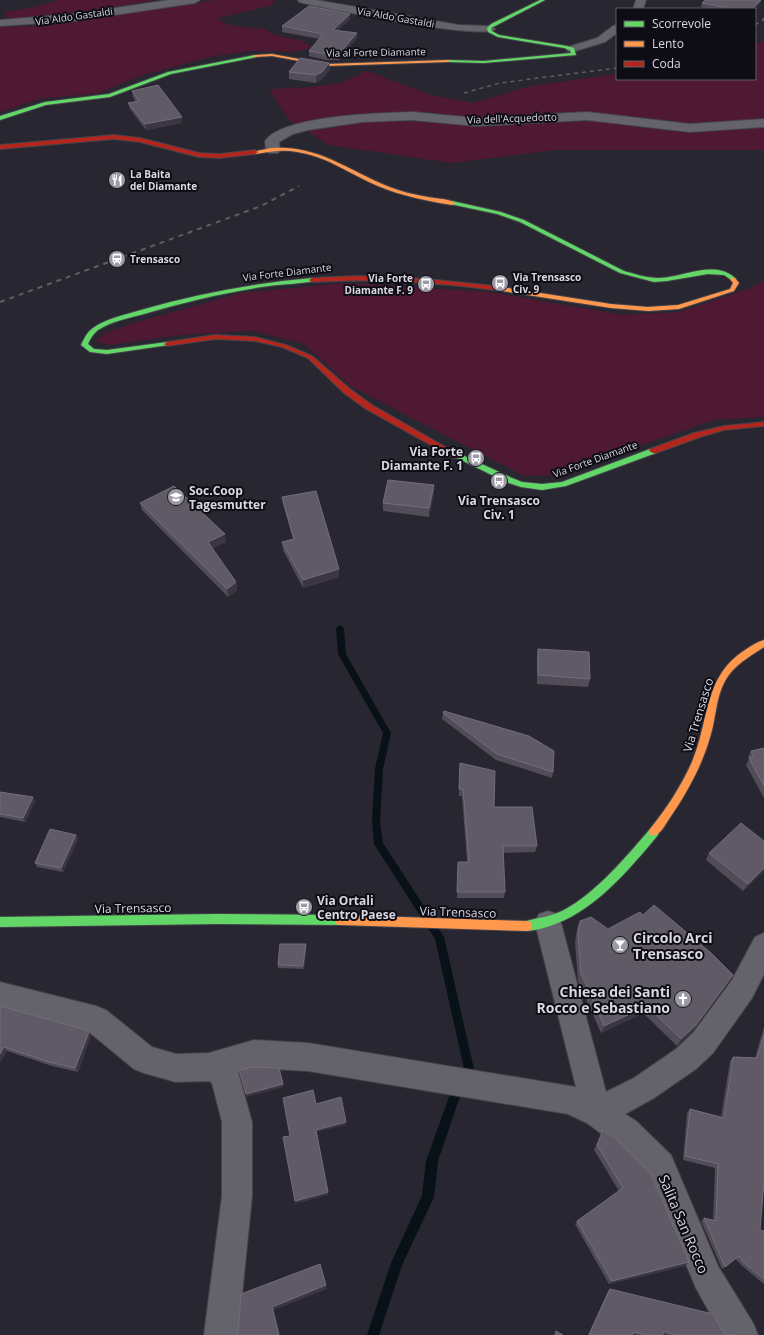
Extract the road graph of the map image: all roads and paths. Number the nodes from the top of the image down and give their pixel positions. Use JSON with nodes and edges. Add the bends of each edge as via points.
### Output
{"nodes":[{"id":1,"x":196,"y":0,"type":"edge"},
{"id":2,"x":303,"y":0,"type":"edge"},
{"id":3,"x":543,"y":0,"type":"edge"},
{"id":4,"x":0,"y":23,"type":"edge"},
{"id":5,"x":489,"y":29,"type":"junction"},
{"id":6,"x":616,"y":29,"type":"edge"},
{"id":7,"x":572,"y":49,"type":"junction"},
{"id":8,"x":0,"y":118,"type":"edge"},
{"id":9,"x":764,"y":123,"type":"edge"},
{"id":10,"x":0,"y":147,"type":"edge"},
{"id":11,"x":273,"y":150,"type":"junction"},
{"id":12,"x":764,"y":424,"type":"edge"},
{"id":13,"x":764,"y":644,"type":"edge"},
{"id":14,"x":0,"y":922,"type":"edge"},
{"id":15,"x":548,"y":923,"type":"junction"},
{"id":16,"x":764,"y":946,"type":"edge"},
{"id":17,"x":0,"y":995,"type":"edge"},
{"id":18,"x":209,"y":1068,"type":"junction"},
{"id":19,"x":597,"y":1113,"type":"junction"},
{"id":20,"x":221,"y":1335,"type":"edge"},
{"id":21,"x":741,"y":1335,"type":"edge"}],
"edges":[{"from":1,"to":4,"type":"street","name":"Via Aldo Gastaldi","via":[[55,20]]},
{"from":2,"to":5,"type":"street","name":"Via Aldo Gastaldi","via":[[459,28]]},
{"from":3,"to":5,"type":"main road"},
{"from":5,"to":7,"type":"main road","via":[[498,36]]},
{"from":6,"to":7,"type":"street","via":[[600,40]]},
{"from":7,"to":8,"type":"main road","name":"Via al Forte Diamante","via":[[574,54],[564,56],[484,62],[420,61],[354,65],[326,65],[272,55],[253,56],[170,73],[110,95],[45,104]]},
{"from":9,"to":11,"type":"street","name":"Via dell'Acquedotto","via":[[690,128],[587,116],[476,122],[412,116],[362,118],[307,126],[288,132],[272,141]]},
{"from":10,"to":11,"type":"main road","via":[[113,137],[147,141],[183,153],[202,156]]},
{"from":11,"to":12,"type":"main road","name":"Via Forte Diamante","via":[[298,150],[316,154],[338,162],[382,185],[419,196],[499,213],[529,224],[622,272],[637,277],[676,279],[721,271],[731,276],[736,283],[732,290],[694,303],[662,309],[625,308],[430,280],[341,277],[262,284],[165,306],[111,322],[92,331],[84,345],[92,351],[107,352],[215,337],[255,339],[284,346],[310,357],[369,408],[459,457],[509,480],[532,486],[564,484],[697,435],[724,428]]},
{"from":13,"to":15,"type":"main road","name":"Via Trensasco","via":[[735,662],[724,674],[718,686],[698,756],[684,789],[658,826],[594,896],[563,917]]},
{"from":14,"to":15,"type":"main road","name":"Via Trensasco","via":[[141,919],[343,920],[506,926],[536,926]]},
{"from":15,"to":19,"type":"street"},
{"from":16,"to":19,"type":"street","via":[[742,989],[703,1043],[686,1059],[644,1088]]},
{"from":17,"to":18,"type":"street","via":[[96,1020],[144,1059],[176,1068]]},
{"from":18,"to":19,"type":"street","name":"Salita San Rocco","via":[[254,1054],[308,1057],[571,1100]]},
{"from":18,"to":20,"type":"street","via":[[224,1073],[237,1122],[237,1196]]},
{"from":19,"to":21,"type":"street","name":"Salita San Rocco","via":[[625,1132],[660,1166],[707,1277]]}]}
